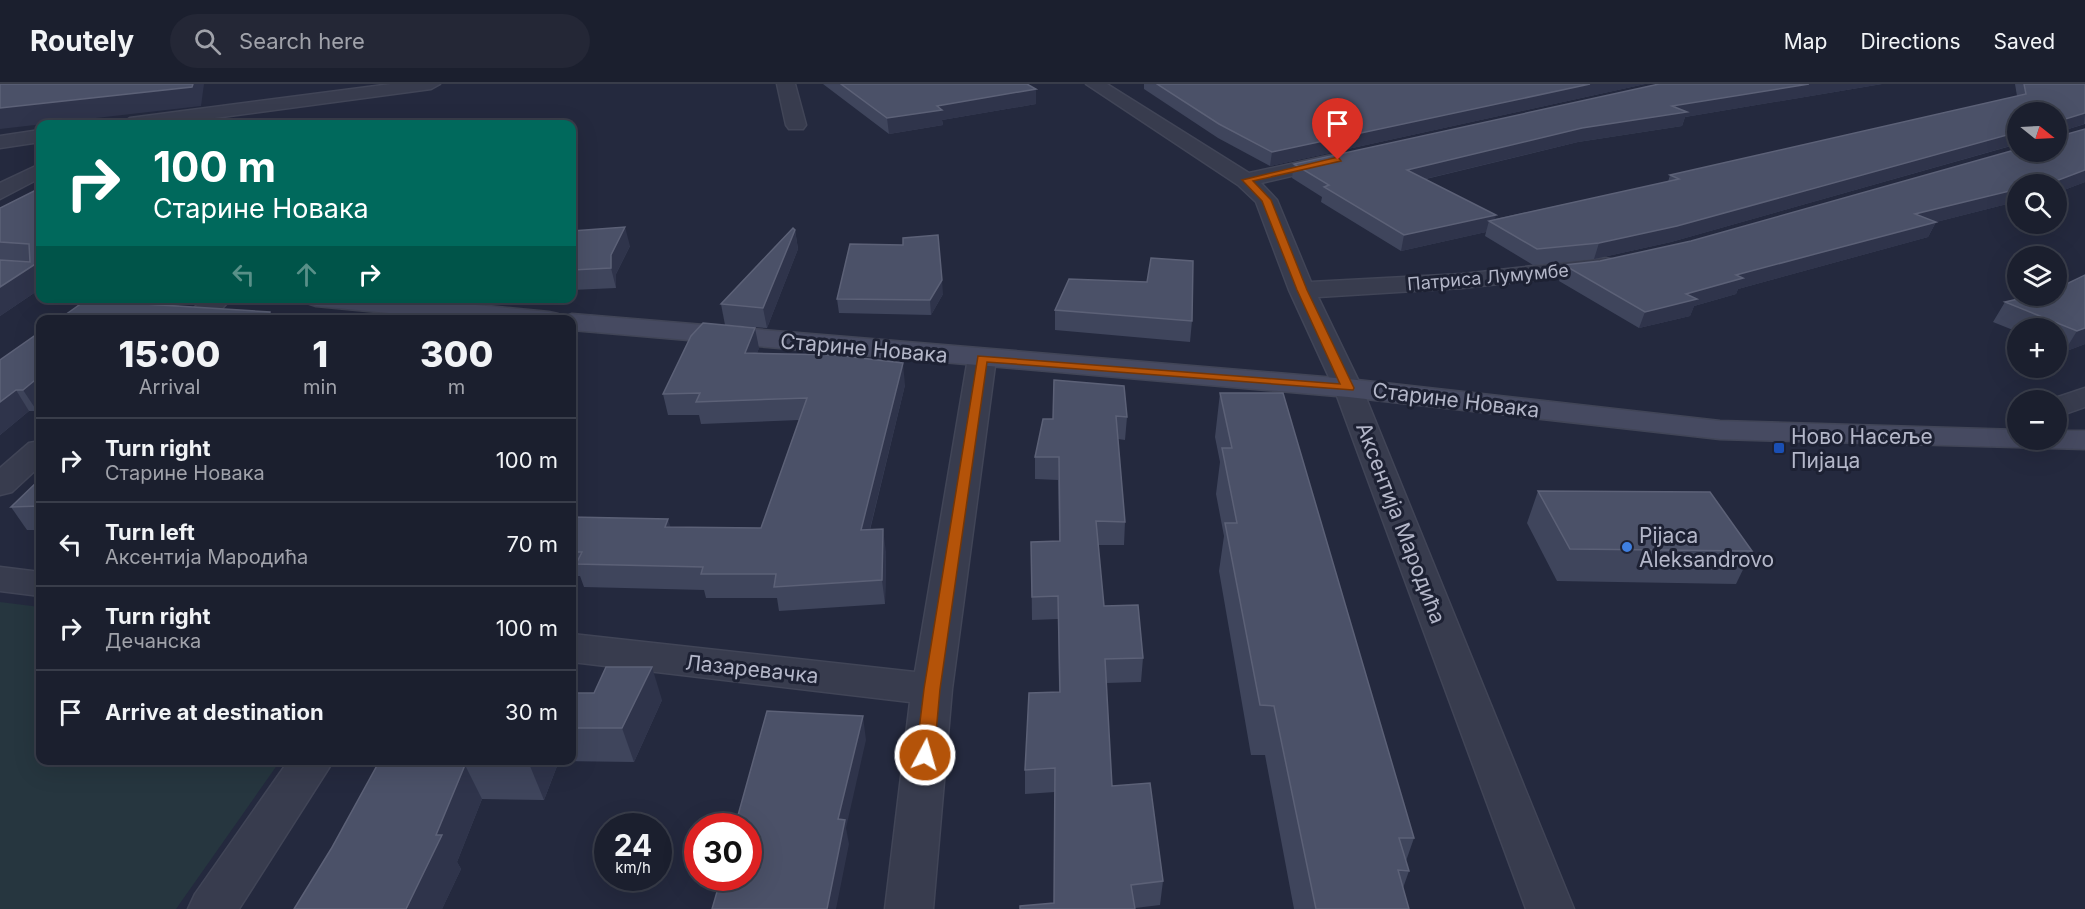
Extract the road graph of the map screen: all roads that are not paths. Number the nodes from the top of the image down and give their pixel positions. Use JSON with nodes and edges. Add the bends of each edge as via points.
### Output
{"nodes":[{"id":1,"x":431,"y":84,"type":"edge"},
{"id":2,"x":786,"y":84,"type":"edge"},
{"id":3,"x":1095,"y":84,"type":"edge"},
{"id":4,"x":150,"y":120,"type":"edge"},
{"id":5,"x":796,"y":125,"type":"dead end"},
{"id":6,"x":36,"y":137,"type":"edge"},
{"id":7,"x":0,"y":142,"type":"edge"},
{"id":8,"x":1349,"y":157,"type":"edge"},
{"id":9,"x":36,"y":172,"type":"edge"},
{"id":10,"x":1246,"y":180,"type":"junction"},
{"id":11,"x":0,"y":192,"type":"edge"},
{"id":12,"x":1624,"y":261,"type":"edge"},
{"id":13,"x":1302,"y":290,"type":"junction"},
{"id":14,"x":214,"y":303,"type":"edge"},
{"id":15,"x":369,"y":303,"type":"edge"},
{"id":16,"x":201,"y":315,"type":"edge"},
{"id":17,"x":496,"y":315,"type":"edge"},
{"id":18,"x":576,"y":321,"type":"edge"},
{"id":19,"x":982,"y":358,"type":"junction"},
{"id":20,"x":1348,"y":388,"type":"junction"},
{"id":21,"x":2085,"y":397,"type":"edge"},
{"id":22,"x":2067,"y":404,"type":"edge"},
{"id":23,"x":2007,"y":439,"type":"edge"},
{"id":24,"x":36,"y":454,"type":"edge"},
{"id":25,"x":0,"y":485,"type":"edge"},
{"id":26,"x":0,"y":579,"type":"edge"},
{"id":27,"x":36,"y":584,"type":"edge"},
{"id":28,"x":576,"y":648,"type":"edge"},
{"id":29,"x":932,"y":689,"type":"junction"},
{"id":30,"x":310,"y":765,"type":"edge"},
{"id":31,"x":212,"y":909,"type":"edge"},
{"id":32,"x":909,"y":909,"type":"edge"},
{"id":33,"x":1550,"y":909,"type":"edge"}],
"edges":[{"from":1,"to":4,"type":"street","via":[[246,101]]},
{"from":2,"to":5,"type":"street"},
{"from":3,"to":10,"type":"street","name":"Аксентија Мародића"},
{"from":6,"to":7,"type":"street"},
{"from":8,"to":10,"type":"street"},
{"from":9,"to":11,"type":"street"},
{"from":10,"to":13,"type":"street","name":"Аксентија Мародића","via":[[1266,200]]},
{"from":12,"to":13,"type":"street","name":"Патриса Лумумбе","via":[[1526,276]]},
{"from":13,"to":20,"type":"street","name":"Аксентија Мародића"},
{"from":14,"to":16,"type":"street"},
{"from":15,"to":17,"type":"street"},
{"from":18,"to":19,"type":"street","name":"Старине Новака"},
{"from":19,"to":20,"type":"street","name":"Старине Новака"},
{"from":19,"to":29,"type":"street"},
{"from":20,"to":23,"type":"street","name":"Старине Новака","via":[[1710,429]]},
{"from":20,"to":33,"type":"street","name":"Аксентија Мародића"},
{"from":21,"to":22,"type":"street"},
{"from":24,"to":25,"type":"street"},
{"from":26,"to":27,"type":"street"},
{"from":28,"to":29,"type":"street","name":"Лазаревачка"},
{"from":29,"to":32,"type":"street"},
{"from":30,"to":31,"type":"street"}]}
